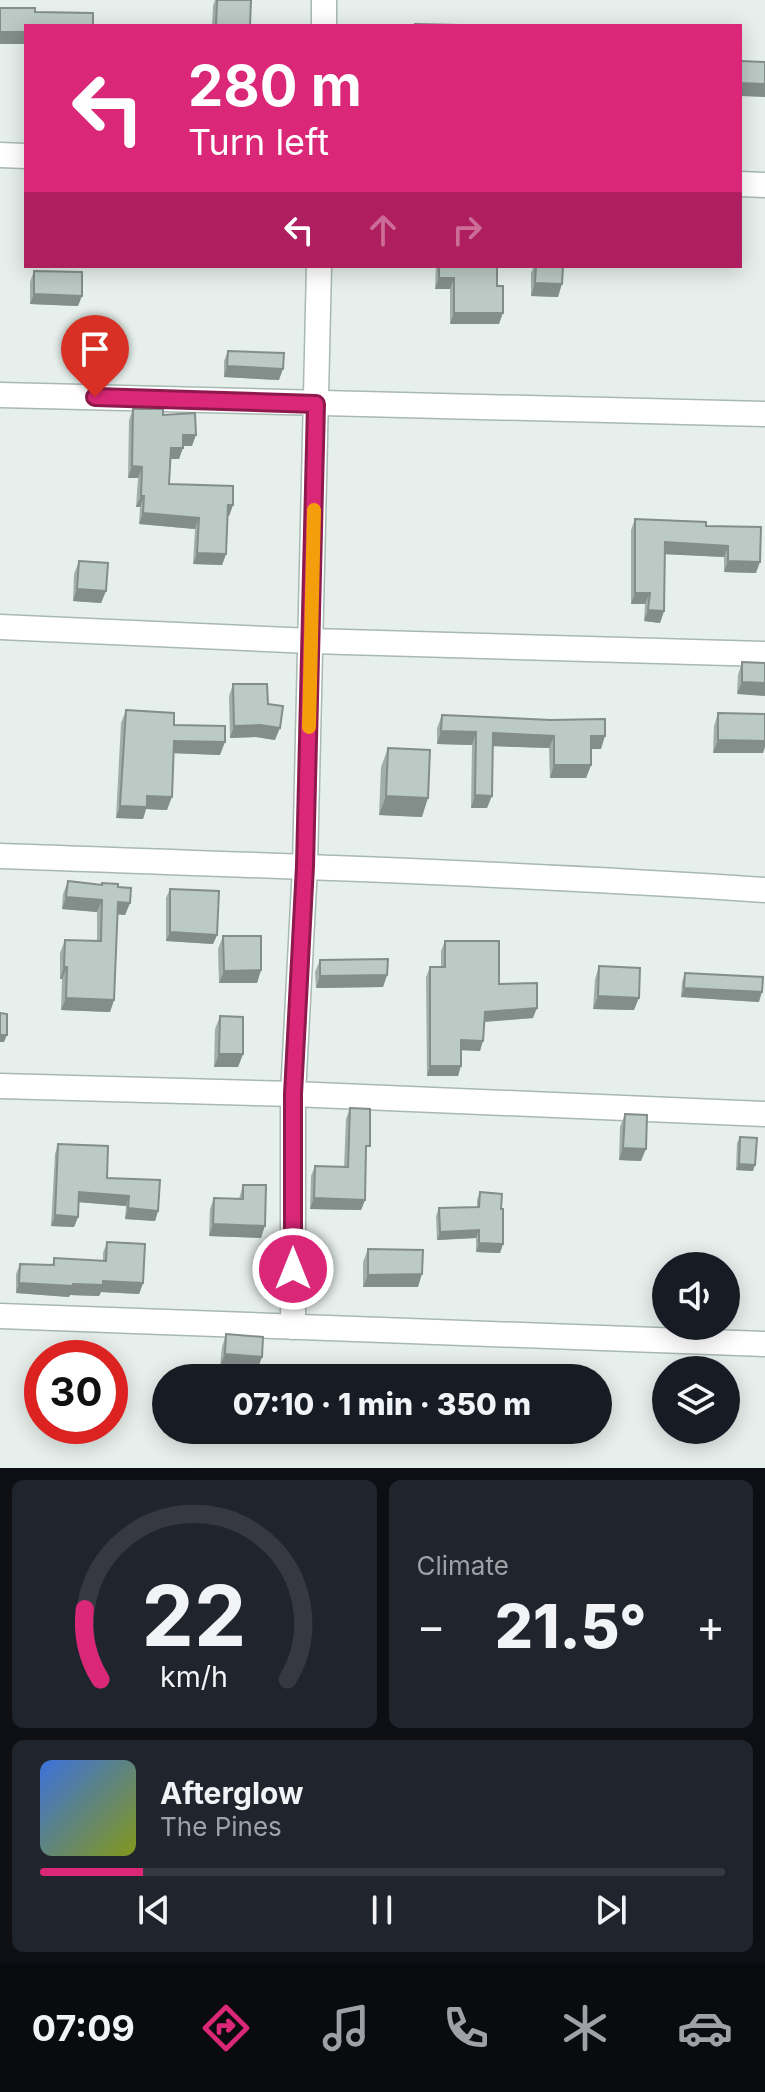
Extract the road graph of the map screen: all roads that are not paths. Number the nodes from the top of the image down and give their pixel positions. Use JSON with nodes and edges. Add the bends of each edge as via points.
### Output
{"nodes":[{"id":1,"x":324,"y":0,"type":"edge"},
{"id":2,"x":324,"y":24,"type":"edge"},
{"id":3,"x":0,"y":155,"type":"edge"},
{"id":4,"x":24,"y":156,"type":"edge"},
{"id":5,"x":742,"y":184,"type":"edge"},
{"id":6,"x":765,"y":185,"type":"edge"},
{"id":7,"x":319,"y":268,"type":"edge"},
{"id":8,"x":0,"y":395,"type":"edge"},
{"id":9,"x":316,"y":404,"type":"junction"},
{"id":10,"x":765,"y":414,"type":"edge"},
{"id":11,"x":0,"y":627,"type":"edge"},
{"id":12,"x":311,"y":641,"type":"junction"},
{"id":13,"x":765,"y":654,"type":"edge"},
{"id":14,"x":0,"y":856,"type":"edge"},
{"id":15,"x":305,"y":866,"type":"junction"},
{"id":16,"x":765,"y":890,"type":"edge"},
{"id":17,"x":0,"y":1086,"type":"edge"},
{"id":18,"x":293,"y":1094,"type":"junction"},
{"id":19,"x":765,"y":1114,"type":"edge"},
{"id":20,"x":0,"y":1316,"type":"edge"},
{"id":21,"x":293,"y":1327,"type":"junction"},
{"id":22,"x":765,"y":1344,"type":"edge"}],
"edges":[{"from":1,"to":2,"type":"street"},
{"from":3,"to":4,"type":"street"},
{"from":5,"to":6,"type":"street"},
{"from":7,"to":9,"type":"street"},
{"from":8,"to":9,"type":"street"},
{"from":9,"to":10,"type":"street"},
{"from":9,"to":12,"type":"street"},
{"from":11,"to":12,"type":"street"},
{"from":12,"to":13,"type":"street"},
{"from":12,"to":15,"type":"street"},
{"from":14,"to":15,"type":"street"},
{"from":15,"to":16,"type":"street"},
{"from":15,"to":18,"type":"street"},
{"from":17,"to":18,"type":"street"},
{"from":18,"to":19,"type":"street"},
{"from":18,"to":21,"type":"street"},
{"from":20,"to":21,"type":"street"},
{"from":21,"to":22,"type":"street"}]}
